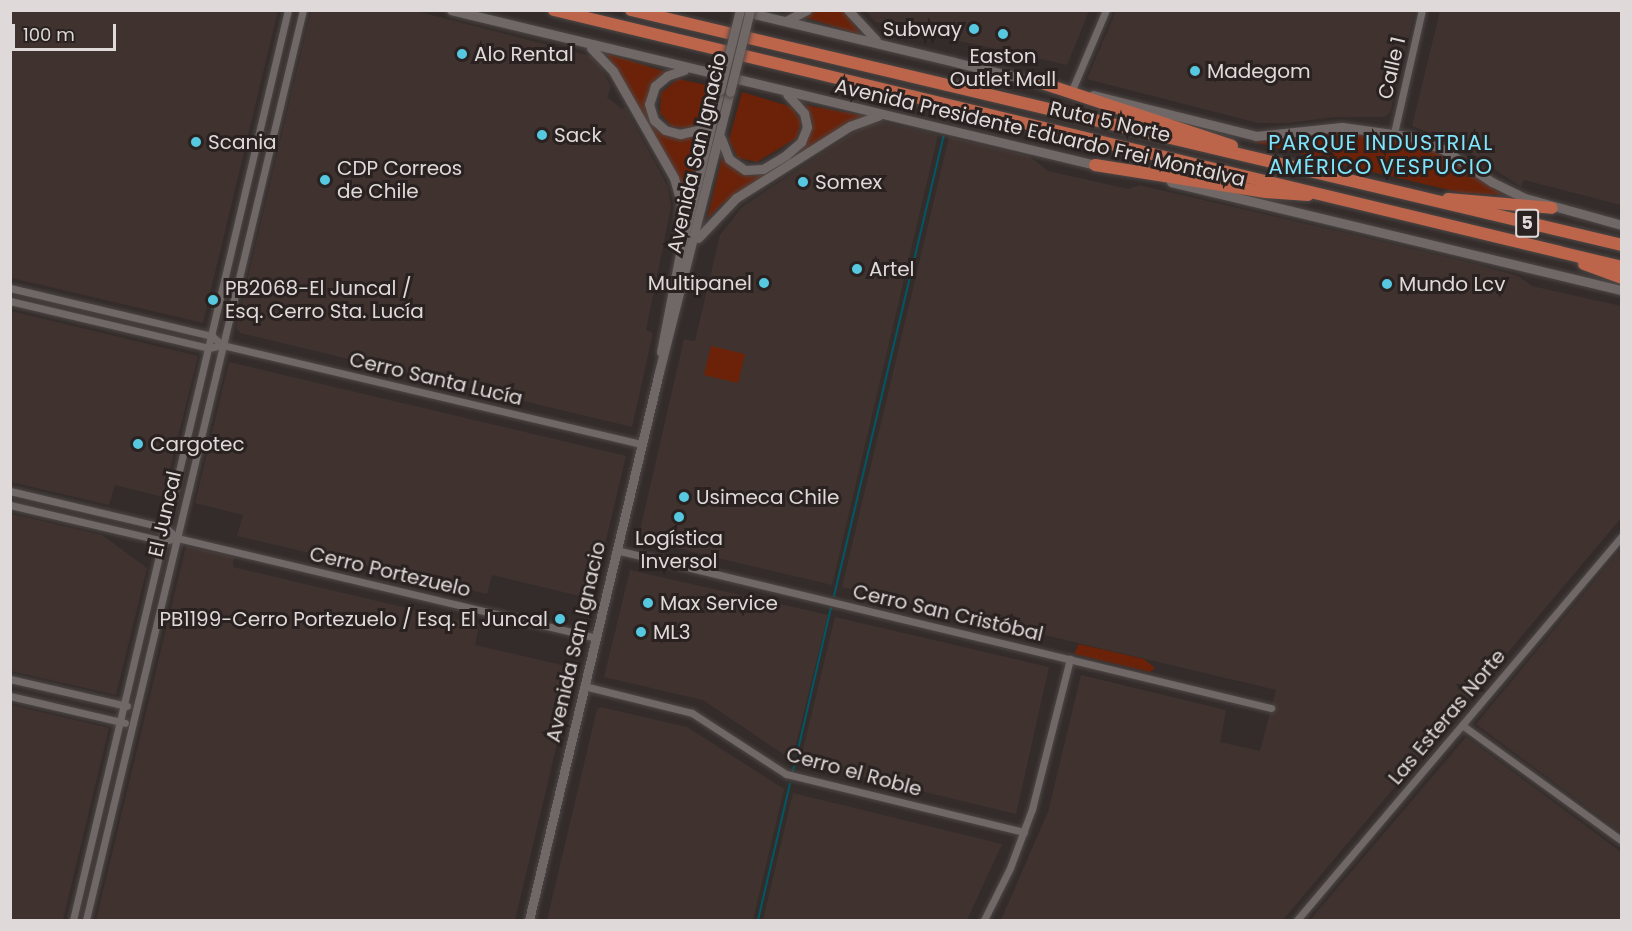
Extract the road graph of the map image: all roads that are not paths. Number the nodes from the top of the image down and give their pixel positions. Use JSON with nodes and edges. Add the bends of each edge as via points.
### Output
{"nodes":[{"id":1,"x":288,"y":10,"type":"edge"},
{"id":2,"x":303,"y":10,"type":"edge"},
{"id":3,"x":451,"y":10,"type":"edge"},
{"id":4,"x":554,"y":10,"type":"edge"},
{"id":5,"x":631,"y":10,"type":"edge"},
{"id":6,"x":740,"y":10,"type":"edge"},
{"id":7,"x":750,"y":10,"type":"edge"},
{"id":8,"x":807,"y":10,"type":"edge"},
{"id":9,"x":848,"y":10,"type":"edge"},
{"id":10,"x":1106,"y":10,"type":"edge"},
{"id":11,"x":1422,"y":10,"type":"edge"},
{"id":12,"x":786,"y":21,"type":"junction"},
{"id":13,"x":586,"y":45,"type":"junction"},
{"id":14,"x":883,"y":45,"type":"junction"},
{"id":15,"x":686,"y":70,"type":"junction"},
{"id":16,"x":1042,"y":83,"type":"junction"},
{"id":17,"x":1072,"y":90,"type":"junction"},
{"id":18,"x":725,"y":91,"type":"junction"},
{"id":19,"x":785,"y":93,"type":"junction"},
{"id":20,"x":887,"y":116,"type":"junction"},
{"id":21,"x":713,"y":118,"type":"junction"},
{"id":22,"x":720,"y":132,"type":"junction"},
{"id":23,"x":1394,"y":132,"type":"junction"},
{"id":24,"x":1278,"y":164,"type":"junction"},
{"id":25,"x":1095,"y":165,"type":"junction"},
{"id":26,"x":1330,"y":194,"type":"junction"},
{"id":27,"x":1432,"y":200,"type":"junction"},
{"id":28,"x":1552,"y":208,"type":"junction"},
{"id":29,"x":1622,"y":225,"type":"edge"},
{"id":30,"x":695,"y":243,"type":"junction"},
{"id":31,"x":1539,"y":244,"type":"junction"},
{"id":32,"x":1622,"y":245,"type":"edge"},
{"id":33,"x":680,"y":252,"type":"junction"},
{"id":34,"x":1622,"y":267,"type":"edge"},
{"id":35,"x":1622,"y":278,"type":"edge"},
{"id":36,"x":10,"y":288,"type":"edge"},
{"id":37,"x":1622,"y":290,"type":"edge"},
{"id":38,"x":10,"y":301,"type":"edge"},
{"id":39,"x":212,"y":336,"type":"junction"},
{"id":40,"x":222,"y":345,"type":"junction"},
{"id":41,"x":209,"y":348,"type":"junction"},
{"id":42,"x":659,"y":372,"type":"junction"},
{"id":43,"x":642,"y":444,"type":"junction"},
{"id":44,"x":10,"y":491,"type":"edge"},
{"id":45,"x":10,"y":505,"type":"edge"},
{"id":46,"x":166,"y":528,"type":"junction"},
{"id":47,"x":1622,"y":536,"type":"edge"},
{"id":48,"x":177,"y":538,"type":"junction"},
{"id":49,"x":163,"y":541,"type":"junction"},
{"id":50,"x":616,"y":550,"type":"junction"},
{"id":51,"x":596,"y":638,"type":"junction"},
{"id":52,"x":1070,"y":659,"type":"junction"},
{"id":53,"x":10,"y":680,"type":"edge"},
{"id":54,"x":584,"y":686,"type":"junction"},
{"id":55,"x":10,"y":696,"type":"edge"},
{"id":56,"x":125,"y":706,"type":"junction"},
{"id":57,"x":135,"y":708,"type":"junction"},
{"id":58,"x":1271,"y":708,"type":"dead end"},
{"id":59,"x":122,"y":722,"type":"junction"},
{"id":60,"x":132,"y":724,"type":"junction"},
{"id":61,"x":1462,"y":724,"type":"junction"},
{"id":62,"x":1024,"y":832,"type":"junction"},
{"id":63,"x":1622,"y":841,"type":"edge"},
{"id":64,"x":73,"y":921,"type":"edge"},
{"id":65,"x":86,"y":921,"type":"edge"},
{"id":66,"x":529,"y":921,"type":"edge"},
{"id":67,"x":984,"y":921,"type":"edge"},
{"id":68,"x":1298,"y":921,"type":"edge"}],
"edges":[{"from":1,"to":39,"type":"street","name":"El Juncal"},
{"from":2,"to":40,"type":"street","name":"El Juncal"},
{"from":3,"to":13,"type":"main road","name":"Avenida Presidente Eduardo Frei Montalva"},
{"from":4,"to":26,"type":"highway","name":"Ruta 5 Norte","number":"5"},
{"from":5,"to":24,"type":"highway","name":"Ruta 5 Norte","number":"5"},
{"from":6,"to":12,"type":"main road"},
{"from":6,"to":18,"type":"main road","name":"Avenida San Ignacio","bridge":true},
{"from":7,"to":18,"type":"main road","name":"Avenida San Ignacio","bridge":true},
{"from":8,"to":12,"type":"main road"},
{"from":9,"to":14,"type":"main road","via":[[860,27]]},
{"from":10,"to":17,"type":"street"},
{"from":11,"to":23,"type":"street","name":"Calle 1"},
{"from":12,"to":14,"type":"main road"},
{"from":13,"to":15,"type":"main road","name":"Avenida Presidente Eduardo Frei Montalva"},
{"from":13,"to":33,"type":"main road","via":[[613,71],[674,178],[681,203]]},
{"from":14,"to":16,"type":"main road"},
{"from":15,"to":19,"type":"main road","name":"Avenida Presidente Eduardo Frei Montalva"},
{"from":15,"to":21,"type":"main road","via":[[667,76],[655,86],[650,104],[654,120],[665,130],[680,134],[695,131]]},
{"from":16,"to":17,"type":"main road"},
{"from":16,"to":24,"type":"highway"},
{"from":17,"to":23,"type":"main road","via":[[1256,136],[1342,127]]},
{"from":18,"to":21,"type":"main road","name":"Avenida San Ignacio"},
{"from":18,"to":22,"type":"main road","name":"Avenida San Ignacio"},
{"from":19,"to":20,"type":"main road","name":"Avenida Presidente Eduardo Frei Montalva"},
{"from":19,"to":22,"type":"main road","via":[[804,113],[806,131],[797,147],[767,167],[754,171],[736,166],[726,154]]},
{"from":20,"to":25,"type":"main road","name":"Avenida Presidente Eduardo Frei Montalva"},
{"from":20,"to":30,"type":"main road","via":[[855,123],[736,198]]},
{"from":21,"to":33,"type":"main road","name":"Avenida San Ignacio"},
{"from":22,"to":30,"type":"main road","name":"Avenida San Ignacio"},
{"from":23,"to":28,"type":"main road","via":[[1434,145],[1500,187]]},
{"from":24,"to":27,"type":"highway","name":"Ruta 5 Norte","number":"5"},
{"from":25,"to":26,"type":"highway","via":[[1273,193]]},
{"from":25,"to":37,"type":"main road","name":"Avenida Presidente Eduardo Frei Montalva"},
{"from":26,"to":31,"type":"highway","name":"Ruta 5 Norte","number":"5"},
{"from":27,"to":28,"type":"highway"},
{"from":27,"to":32,"type":"highway","name":"Ruta 5 Norte","number":"5"},
{"from":28,"to":29,"type":"main road"},
{"from":30,"to":42,"type":"main road","name":"Avenida San Ignacio"},
{"from":31,"to":34,"type":"highway","name":"Ruta 5 Norte","number":"5"},
{"from":31,"to":35,"type":"highway"},
{"from":33,"to":42,"type":"main road","name":"Avenida San Ignacio"},
{"from":36,"to":39,"type":"street","name":"Cerro Santa Lucía"},
{"from":38,"to":41,"type":"street","name":"Cerro Santa Lucía"},
{"from":39,"to":40,"type":"street","name":"Cerro Santa Lucía"},
{"from":39,"to":41,"type":"street","name":"El Juncal"},
{"from":40,"to":41,"type":"street","name":"Cerro Santa Lucía"},
{"from":40,"to":43,"type":"street","name":"Cerro Santa Lucía"},
{"from":40,"to":48,"type":"street","name":"El Juncal"},
{"from":41,"to":46,"type":"street","name":"El Juncal"},
{"from":42,"to":43,"type":"main road","name":"Avenida San Ignacio"},
{"from":43,"to":50,"type":"main road","name":"Avenida San Ignacio"},
{"from":44,"to":46,"type":"street","name":"Cerro Portezuelo"},
{"from":45,"to":49,"type":"street","name":"Cerro Portezuelo"},
{"from":46,"to":48,"type":"street","name":"Cerro Portezuelo"},
{"from":46,"to":49,"type":"street","name":"El Juncal"},
{"from":47,"to":61,"type":"street","name":"Las Esteras Norte"},
{"from":48,"to":49,"type":"street","name":"Cerro Portezuelo"},
{"from":48,"to":51,"type":"street","name":"Cerro Portezuelo"},
{"from":48,"to":57,"type":"street","name":"El Juncal"},
{"from":49,"to":56,"type":"street","name":"El Juncal"},
{"from":50,"to":51,"type":"main road","name":"Avenida San Ignacio"},
{"from":50,"to":52,"type":"street","name":"Cerro San Cristóbal"},
{"from":51,"to":54,"type":"main road","name":"Avenida San Ignacio"},
{"from":52,"to":58,"type":"street","name":"Cerro San Cristóbal"},
{"from":52,"to":62,"type":"street"},
{"from":53,"to":56,"type":"street"},
{"from":54,"to":62,"type":"street","name":"Cerro el Roble","via":[[692,713],[793,777]]},
{"from":54,"to":66,"type":"main road","name":"Avenida San Ignacio"},
{"from":55,"to":59,"type":"street"},
{"from":56,"to":57,"type":"street"},
{"from":56,"to":59,"type":"street","name":"El Juncal"},
{"from":57,"to":60,"type":"street","name":"El Juncal"},
{"from":59,"to":60,"type":"street"},
{"from":59,"to":64,"type":"street","name":"El Juncal"},
{"from":60,"to":65,"type":"street","name":"El Juncal"},
{"from":61,"to":63,"type":"street"},
{"from":61,"to":68,"type":"street","name":"Las Esteras Norte"},
{"from":62,"to":67,"type":"street"}]}
